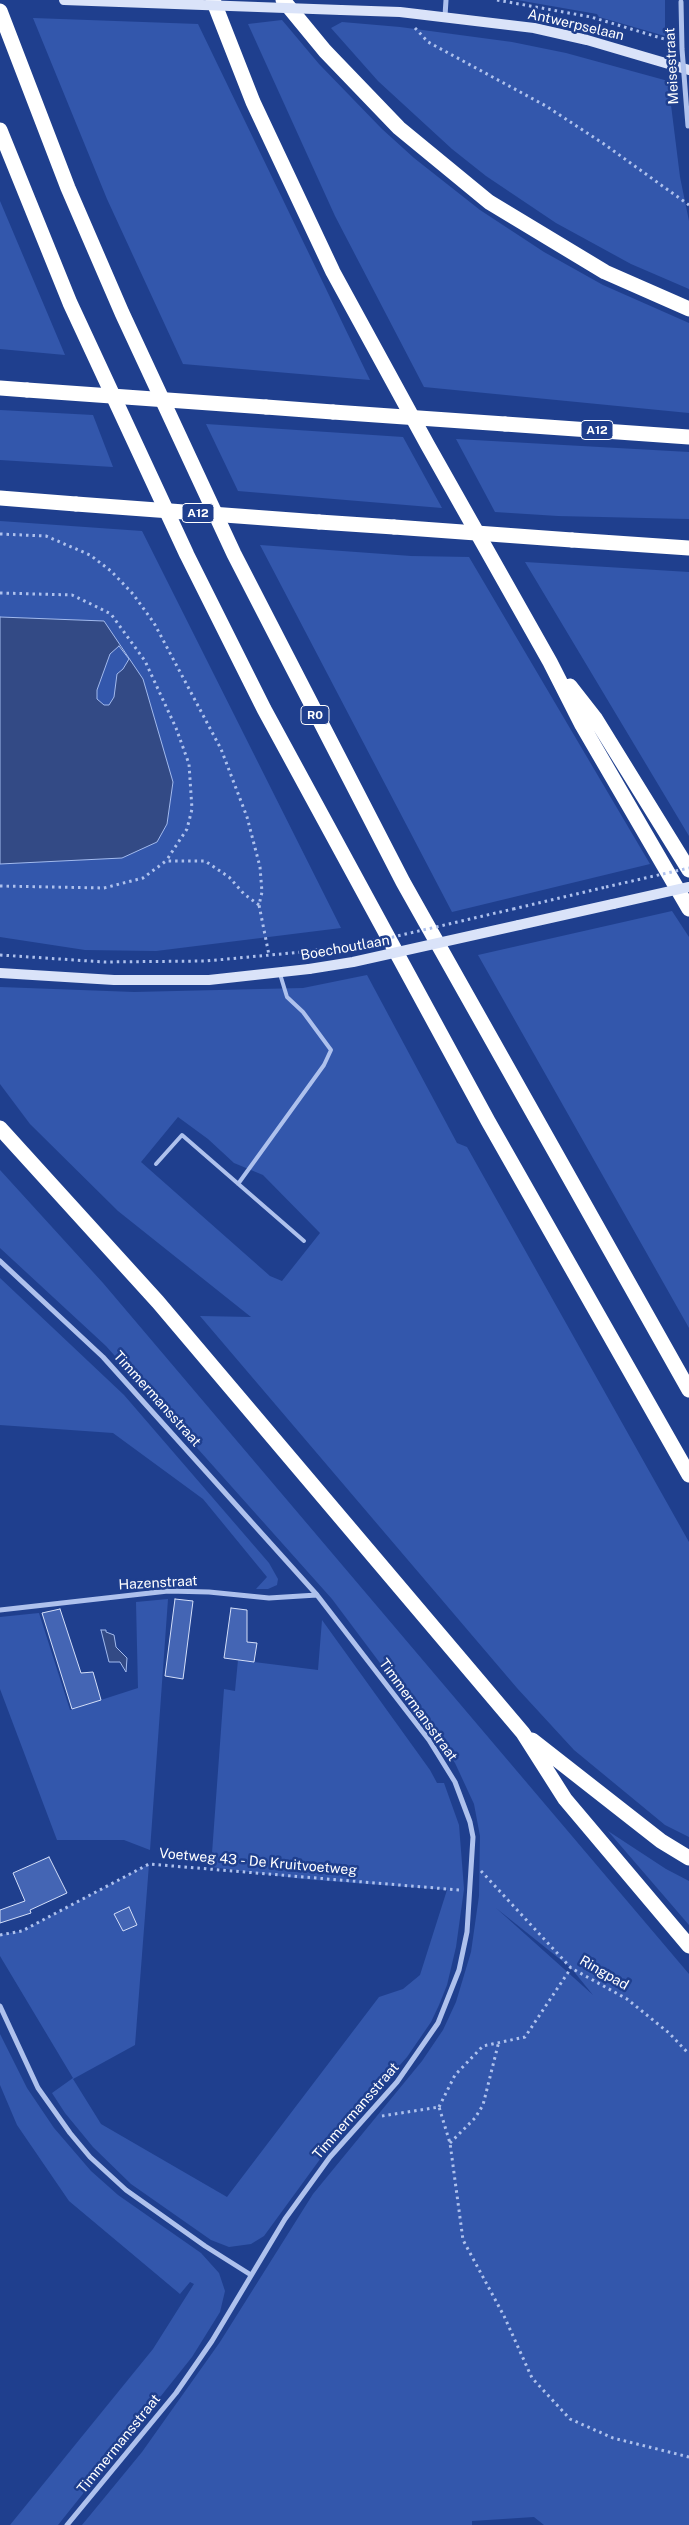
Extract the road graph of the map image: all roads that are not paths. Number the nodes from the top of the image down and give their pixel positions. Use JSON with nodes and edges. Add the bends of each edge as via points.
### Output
{"nodes":[{"id":1,"x":64,"y":0,"type":"edge"},
{"id":2,"x":213,"y":0,"type":"edge"},
{"id":3,"x":283,"y":0,"type":"edge"},
{"id":4,"x":446,"y":0,"type":"edge"},
{"id":5,"x":681,"y":1,"type":"edge"},
{"id":6,"x":0,"y":11,"type":"edge"},
{"id":7,"x":445,"y":16,"type":"junction"},
{"id":8,"x":689,"y":70,"type":"edge"},
{"id":9,"x":688,"y":126,"type":"edge"},
{"id":10,"x":0,"y":130,"type":"edge"},
{"id":11,"x":689,"y":131,"type":"edge"},
{"id":12,"x":689,"y":309,"type":"edge"},
{"id":13,"x":0,"y":388,"type":"edge"},
{"id":14,"x":689,"y":437,"type":"edge"},
{"id":15,"x":0,"y":498,"type":"edge"},
{"id":16,"x":689,"y":548,"type":"edge"},
{"id":17,"x":550,"y":662,"type":"junction"},
{"id":18,"x":689,"y":869,"type":"edge"},
{"id":19,"x":689,"y":886,"type":"edge"},
{"id":20,"x":689,"y":909,"type":"edge"},
{"id":21,"x":0,"y":973,"type":"edge"},
{"id":22,"x":280,"y":974,"type":"junction"},
{"id":23,"x":0,"y":1128,"type":"edge"},
{"id":24,"x":156,"y":1164,"type":"dead end"},
{"id":25,"x":238,"y":1184,"type":"junction"},
{"id":26,"x":304,"y":1241,"type":"dead end"},
{"id":27,"x":0,"y":1261,"type":"edge"},
{"id":28,"x":689,"y":1390,"type":"edge"},
{"id":29,"x":689,"y":1475,"type":"edge"},
{"id":30,"x":317,"y":1595,"type":"junction"},
{"id":31,"x":0,"y":1610,"type":"edge"},
{"id":32,"x":523,"y":1733,"type":"junction"},
{"id":33,"x":689,"y":1858,"type":"edge"},
{"id":34,"x":689,"y":1946,"type":"edge"},
{"id":35,"x":0,"y":2006,"type":"edge"},
{"id":36,"x":251,"y":2275,"type":"junction"},
{"id":37,"x":68,"y":2525,"type":"edge"}],
"edges":[{"from":1,"to":7,"type":"main road","name":"Antwerpselaan","bridge":true},
{"from":2,"to":17,"type":"highway","via":[[253,102],[333,272]]},
{"from":3,"to":12,"type":"highway","via":[[325,51],[399,128],[489,202],[605,272]]},
{"from":4,"to":7,"type":"street"},
{"from":5,"to":9,"type":"street","name":"Meisestraat","bridge":true},
{"from":6,"to":28,"type":"highway","number":"R0","via":[[68,188],[234,554],[403,882]]},
{"from":7,"to":8,"type":"main road","name":"Antwerpselaan","via":[[560,34]]},
{"from":9,"to":11,"type":"street","name":"Meisestraat"},
{"from":10,"to":29,"type":"highway","via":[[70,303],[187,555],[264,709],[479,1104]]},
{"from":13,"to":14,"type":"highway","number":"A12","bridge":true},
{"from":15,"to":16,"type":"highway","number":"A12","bridge":true},
{"from":17,"to":18,"type":"highway","via":[[595,718]]},
{"from":17,"to":20,"type":"highway","via":[[582,725]]},
{"from":19,"to":22,"type":"main road","name":"Boechoutlaan","bridge":true,"via":[[353,962]]},
{"from":21,"to":22,"type":"main road","name":"Boechoutlaan","via":[[114,980],[210,980]]},
{"from":22,"to":25,"type":"lane","via":[[287,997],[331,1050],[324,1065]]},
{"from":23,"to":32,"type":"highway","via":[[158,1302]]},
{"from":24,"to":25,"type":"lane","via":[[182,1135]]},
{"from":25,"to":26,"type":"lane"},
{"from":27,"to":30,"type":"street","name":"Timmermansstraat","via":[[103,1357]]},
{"from":30,"to":31,"type":"street","name":"Hazenstraat","via":[[269,1598],[168,1591]]},
{"from":30,"to":36,"type":"street","name":"Timmermansstraat","via":[[397,1696],[455,1782],[470,1822],[471,1892],[459,1970],[446,2008],[398,2082],[324,2164]]},
{"from":32,"to":33,"type":"highway","via":[[661,1841]]},
{"from":32,"to":34,"type":"highway","via":[[565,1800]]},
{"from":35,"to":36,"type":"street","via":[[38,2088],[90,2156],[132,2195]]},
{"from":36,"to":37,"type":"street","name":"Timmermansstraat","via":[[176,2393]]}]}
